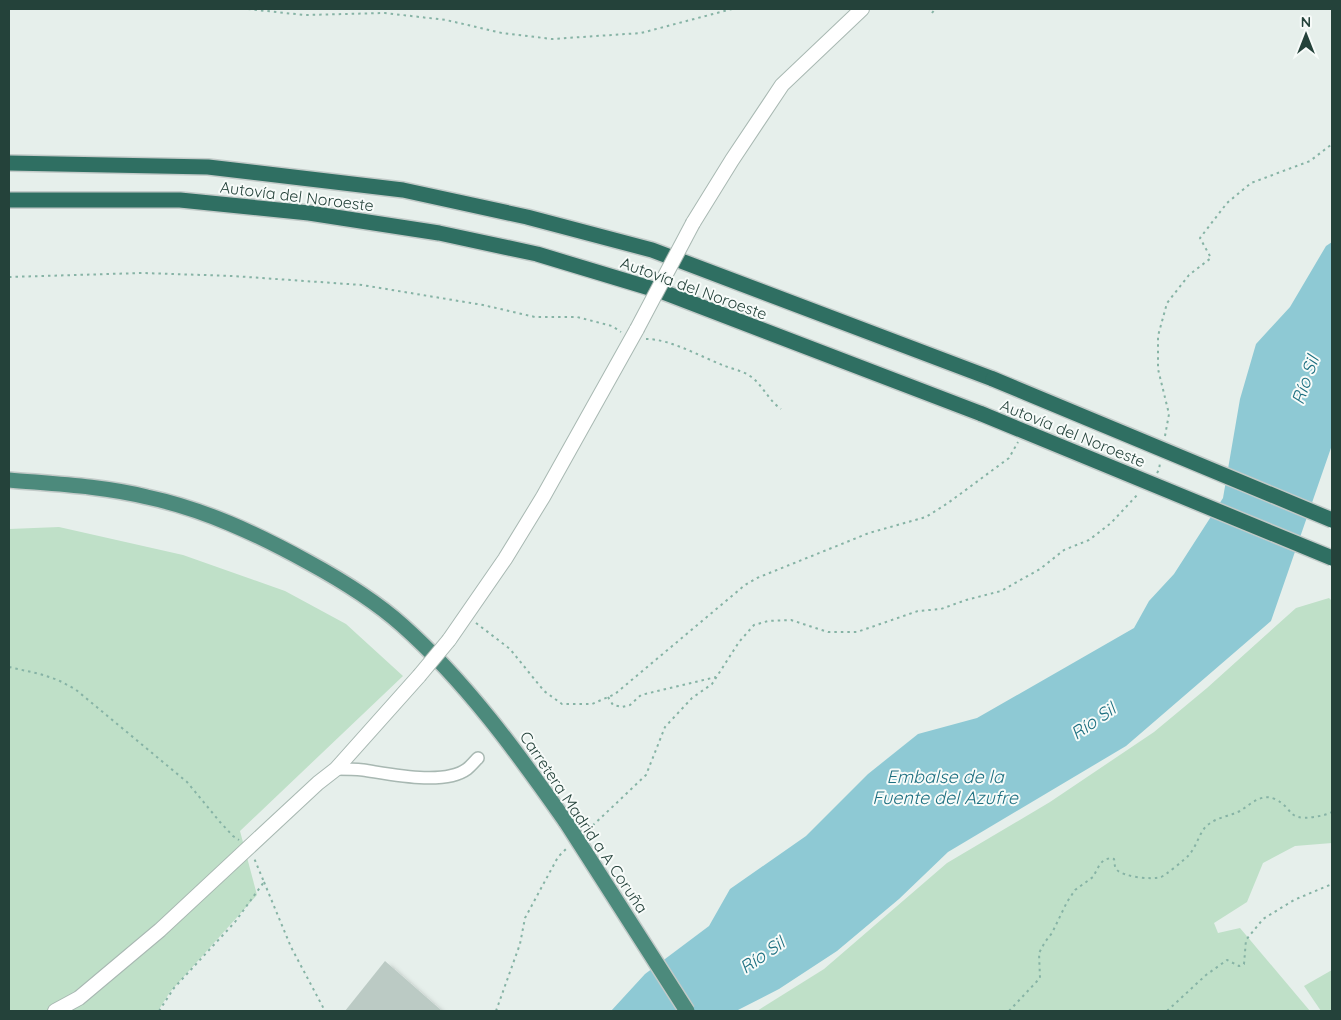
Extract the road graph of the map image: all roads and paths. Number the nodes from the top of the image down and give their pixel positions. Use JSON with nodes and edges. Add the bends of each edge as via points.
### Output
{"nodes":[{"id":1,"x":248,"y":9,"type":"edge"},
{"id":2,"x":732,"y":9,"type":"edge"},
{"id":3,"x":862,"y":9,"type":"edge"},
{"id":4,"x":935,"y":9,"type":"edge"},
{"id":5,"x":932,"y":13,"type":"dead end"},
{"id":6,"x":1332,"y":144,"type":"edge"},
{"id":7,"x":9,"y":163,"type":"edge"},
{"id":8,"x":9,"y":200,"type":"edge"},
{"id":9,"x":9,"y":277,"type":"edge"},
{"id":10,"x":634,"y":334,"type":"junction"},
{"id":11,"x":781,"y":409,"type":"dead end"},
{"id":12,"x":1018,"y":442,"type":"dead end"},
{"id":13,"x":1164,"y":442,"type":"dead end"},
{"id":14,"x":1161,"y":460,"type":"dead end"},
{"id":15,"x":1154,"y":476,"type":"dead end"},
{"id":16,"x":9,"y":480,"type":"edge"},
{"id":17,"x":1142,"y":490,"type":"dead end"},
{"id":18,"x":1332,"y":520,"type":"edge"},
{"id":19,"x":1332,"y":558,"type":"edge"},
{"id":20,"x":466,"y":615,"type":"junction"},
{"id":21,"x":9,"y":668,"type":"edge"},
{"id":22,"x":716,"y":678,"type":"junction"},
{"id":23,"x":608,"y":697,"type":"junction"},
{"id":24,"x":478,"y":758,"type":"dead end"},
{"id":25,"x":336,"y":769,"type":"junction"},
{"id":26,"x":1332,"y":812,"type":"edge"},
{"id":27,"x":587,"y":831,"type":"dead end"},
{"id":28,"x":572,"y":844,"type":"dead end"},
{"id":29,"x":250,"y":847,"type":"junction"},
{"id":30,"x":264,"y":882,"type":"junction"},
{"id":31,"x":1332,"y":884,"type":"edge"},
{"id":32,"x":55,"y":1011,"type":"edge"},
{"id":33,"x":159,"y":1011,"type":"edge"},
{"id":34,"x":324,"y":1011,"type":"edge"},
{"id":35,"x":496,"y":1011,"type":"edge"},
{"id":36,"x":687,"y":1011,"type":"edge"},
{"id":37,"x":1008,"y":1011,"type":"edge"},
{"id":38,"x":1167,"y":1011,"type":"edge"}],
"edges":[{"from":1,"to":2,"type":"path","via":[[304,15],[385,13],[552,39],[641,32]]},
{"from":3,"to":10,"type":"street","bridge":true,"via":[[782,85],[693,223]]},
{"from":4,"to":5,"type":"path"},
{"from":6,"to":13,"type":"path","via":[[1310,161],[1251,183],[1227,203],[1200,238],[1211,258],[1189,275],[1168,303],[1158,336],[1158,369],[1169,414]]},
{"from":7,"to":18,"type":"highway","name":"Autovía del Noroeste","bridge":true,"via":[[208,167],[403,190],[527,217],[652,250],[993,379]]},
{"from":8,"to":19,"type":"highway","name":"Autovía del Noroeste","bridge":true,"via":[[180,200],[309,213],[439,233],[537,254],[663,292],[982,414]]},
{"from":9,"to":10,"type":"path","via":[[142,273],[362,285],[535,317],[577,316]]},
{"from":10,"to":11,"type":"path","via":[[750,375],[765,390],[772,403]]},
{"from":10,"to":20,"type":"street","via":[[538,504]]},
{"from":12,"to":23,"type":"path","via":[[1009,458],[926,517],[869,533],[745,585]]},
{"from":14,"to":15,"type":"path"},
{"from":16,"to":36,"type":"highway","name":"Carretera Madrid a A Coruña","bridge":true,"via":[[97,487],[201,512],[273,543],[346,583],[401,624],[449,670],[514,747]]},
{"from":17,"to":22,"type":"path","via":[[1111,523],[1089,540],[1064,550],[1040,569],[1001,591],[918,611],[858,632],[828,632],[791,620],[754,625]]},
{"from":20,"to":23,"type":"path","via":[[510,649],[544,691],[562,704],[592,704]]},
{"from":20,"to":25,"type":"street","bridge":true,"via":[[419,676]]},
{"from":21,"to":29,"type":"path","via":[[40,674],[75,689],[187,782],[233,836]]},
{"from":22,"to":23,"type":"path","via":[[641,695],[630,705],[622,707],[613,705]]},
{"from":22,"to":27,"type":"path","via":[[692,698],[666,727],[646,775]]},
{"from":24,"to":25,"type":"street","via":[[466,770],[451,776],[431,778]]},
{"from":25,"to":29,"type":"street"},
{"from":26,"to":37,"type":"path","via":[[1298,818],[1275,799],[1264,798],[1208,824],[1192,852],[1162,876],[1145,878],[1124,874],[1115,867],[1114,859],[1104,860],[1093,877],[1075,890],[1044,942],[1039,953],[1040,978]]},
{"from":28,"to":35,"type":"path","via":[[558,857],[525,918],[520,944]]},
{"from":29,"to":30,"type":"path"},
{"from":29,"to":32,"type":"street","via":[[160,930],[79,998]]},
{"from":30,"to":33,"type":"path","via":[[235,922],[174,988]]},
{"from":30,"to":34,"type":"path","via":[[291,947]]},
{"from":31,"to":38,"type":"path","via":[[1294,900],[1263,919],[1246,940],[1244,964],[1239,966],[1227,960]]}]}
